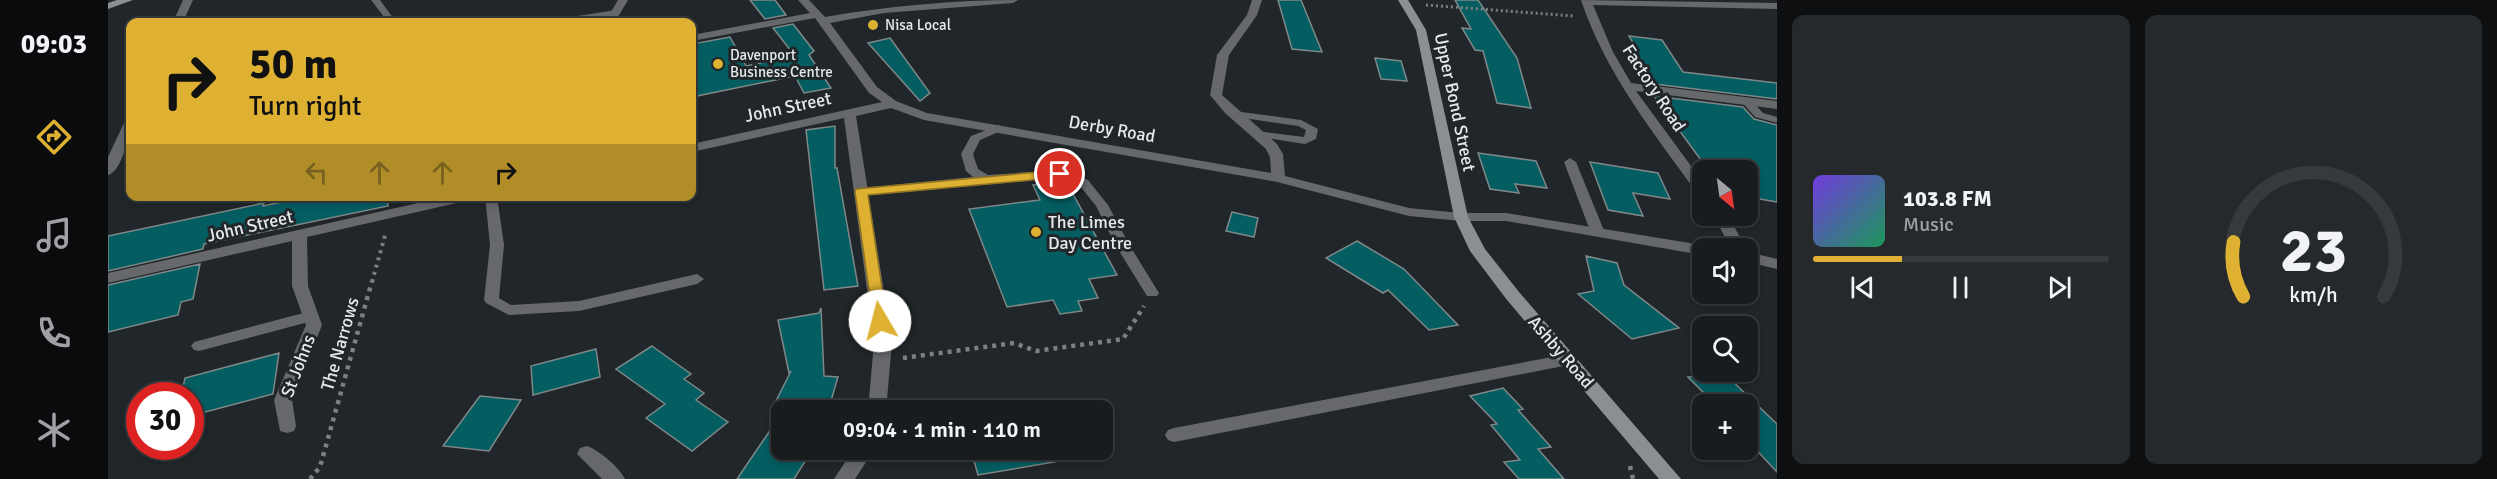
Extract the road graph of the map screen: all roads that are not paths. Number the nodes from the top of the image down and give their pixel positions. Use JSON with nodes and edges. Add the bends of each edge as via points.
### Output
{"nodes":[{"id":1,"x":128,"y":0,"type":"edge"},
{"id":2,"x":188,"y":0,"type":"edge"},
{"id":3,"x":375,"y":0,"type":"edge"},
{"id":4,"x":623,"y":0,"type":"edge"},
{"id":5,"x":803,"y":0,"type":"edge"},
{"id":6,"x":1013,"y":0,"type":"edge"},
{"id":7,"x":1257,"y":0,"type":"edge"},
{"id":8,"x":1404,"y":1,"type":"edge"},
{"id":9,"x":1586,"y":1,"type":"edge"},
{"id":10,"x":108,"y":6,"type":"edge"},
{"id":11,"x":1777,"y":6,"type":"edge"},
{"id":12,"x":180,"y":18,"type":"edge"},
{"id":13,"x":389,"y":18,"type":"edge"},
{"id":14,"x":613,"y":18,"type":"edge"},
{"id":15,"x":820,"y":18,"type":"junction"},
{"id":16,"x":696,"y":37,"type":"edge"},
{"id":17,"x":1627,"y":86,"type":"junction"},
{"id":18,"x":1746,"y":101,"type":"junction"},
{"id":19,"x":892,"y":104,"type":"junction"},
{"id":20,"x":1777,"y":105,"type":"edge"},
{"id":21,"x":850,"y":114,"type":"junction"},
{"id":22,"x":1234,"y":114,"type":"junction"},
{"id":23,"x":1777,"y":120,"type":"edge"},
{"id":24,"x":999,"y":128,"type":"junction"},
{"id":25,"x":126,"y":132,"type":"edge"},
{"id":26,"x":1257,"y":134,"type":"junction"},
{"id":27,"x":696,"y":147,"type":"edge"},
{"id":28,"x":1570,"y":162,"type":"dead end"},
{"id":29,"x":108,"y":171,"type":"edge"},
{"id":30,"x":1692,"y":177,"type":"edge"},
{"id":31,"x":1278,"y":178,"type":"junction"},
{"id":32,"x":986,"y":179,"type":"junction"},
{"id":33,"x":861,"y":192,"type":"junction"},
{"id":34,"x":448,"y":201,"type":"edge"},
{"id":35,"x":491,"y":201,"type":"edge"},
{"id":36,"x":1461,"y":217,"type":"junction"},
{"id":37,"x":1598,"y":233,"type":"junction"},
{"id":38,"x":300,"y":235,"type":"junction"},
{"id":39,"x":1692,"y":248,"type":"edge"},
{"id":40,"x":1758,"y":259,"type":"edge"},
{"id":41,"x":1777,"y":264,"type":"edge"},
{"id":42,"x":108,"y":278,"type":"edge"},
{"id":43,"x":697,"y":279,"type":"dead end"},
{"id":44,"x":1152,"y":293,"type":"road end"},
{"id":45,"x":311,"y":316,"type":"junction"},
{"id":46,"x":199,"y":346,"type":"dead end"},
{"id":47,"x":1568,"y":360,"type":"junction"},
{"id":48,"x":878,"y":400,"type":"edge"},
{"id":49,"x":287,"y":426,"type":"dead end"},
{"id":50,"x":1174,"y":435,"type":"dead end"},
{"id":51,"x":587,"y":454,"type":"dead end"},
{"id":52,"x":857,"y":460,"type":"edge"},
{"id":53,"x":615,"y":479,"type":"edge"},
{"id":54,"x":844,"y":479,"type":"edge"},
{"id":55,"x":1671,"y":479,"type":"edge"}],
"edges":[{"from":1,"to":10,"type":"main road"},
{"from":2,"to":12,"type":"street"},
{"from":3,"to":13,"type":"lane"},
{"from":4,"to":14,"type":"street"},
{"from":5,"to":15,"type":"street","name":"Derby Road"},
{"from":6,"to":15,"type":"street"},
{"from":7,"to":22,"type":"street","via":[[1252,15],[1220,63],[1216,95]]},
{"from":8,"to":36,"type":"main road","name":"Upper Bond Street","via":[[1421,30],[1429,59]]},
{"from":9,"to":11,"type":"street"},
{"from":9,"to":17,"type":"street","name":"Factory Road","via":[[1610,58]]},
{"from":15,"to":16,"type":"street"},
{"from":15,"to":19,"type":"street","name":"Derby Road","via":[[873,90]]},
{"from":17,"to":18,"type":"street"},
{"from":17,"to":30,"type":"street","name":"Factory Road"},
{"from":18,"to":20,"type":"street"},
{"from":18,"to":23,"type":"lane","via":[[1759,114]]},
{"from":19,"to":21,"type":"street","name":"John Street"},
{"from":19,"to":24,"type":"street","name":"Derby Road","via":[[924,116]]},
{"from":21,"to":27,"type":"street","name":"John Street"},
{"from":21,"to":33,"type":"street"},
{"from":22,"to":26,"type":"street"},
{"from":22,"to":26,"type":"lane","via":[[1301,123],[1312,129],[1310,139],[1305,141]]},
{"from":24,"to":31,"type":"street","name":"Derby Road"},
{"from":24,"to":32,"type":"lane","via":[[975,138],[967,154],[972,171]]},
{"from":25,"to":29,"type":"street"},
{"from":26,"to":31,"type":"street","via":[[1276,153]]},
{"from":28,"to":37,"type":"lane"},
{"from":31,"to":36,"type":"street","name":"Derby Road","via":[[1409,212]]},
{"from":32,"to":33,"type":"lane"},
{"from":32,"to":44,"type":"lane","via":[[1060,174],[1084,183],[1102,205]]},
{"from":33,"to":48,"type":"street","via":[[883,342]]},
{"from":34,"to":38,"type":"street","name":"John Street"},
{"from":35,"to":43,"type":"lane","via":[[497,245],[491,300],[509,310],[579,306]]},
{"from":36,"to":37,"type":"street","name":"Derby Road","via":[[1506,217]]},
{"from":36,"to":47,"type":"main road","name":"Ashby Road","via":[[1478,251]]},
{"from":37,"to":39,"type":"street","name":"Derby Road"},
{"from":38,"to":42,"type":"street","name":"John Street"},
{"from":38,"to":45,"type":"street","name":"St Johns","via":[[300,286]]},
{"from":40,"to":41,"type":"street"},
{"from":45,"to":46,"type":"lane"},
{"from":45,"to":49,"type":"street","name":"St Johns","via":[[314,325],[283,400]]},
{"from":47,"to":50,"type":"lane"},
{"from":47,"to":55,"type":"main road","name":"Ashby Road"},
{"from":51,"to":53,"type":"street"},
{"from":52,"to":54,"type":"street"}]}
